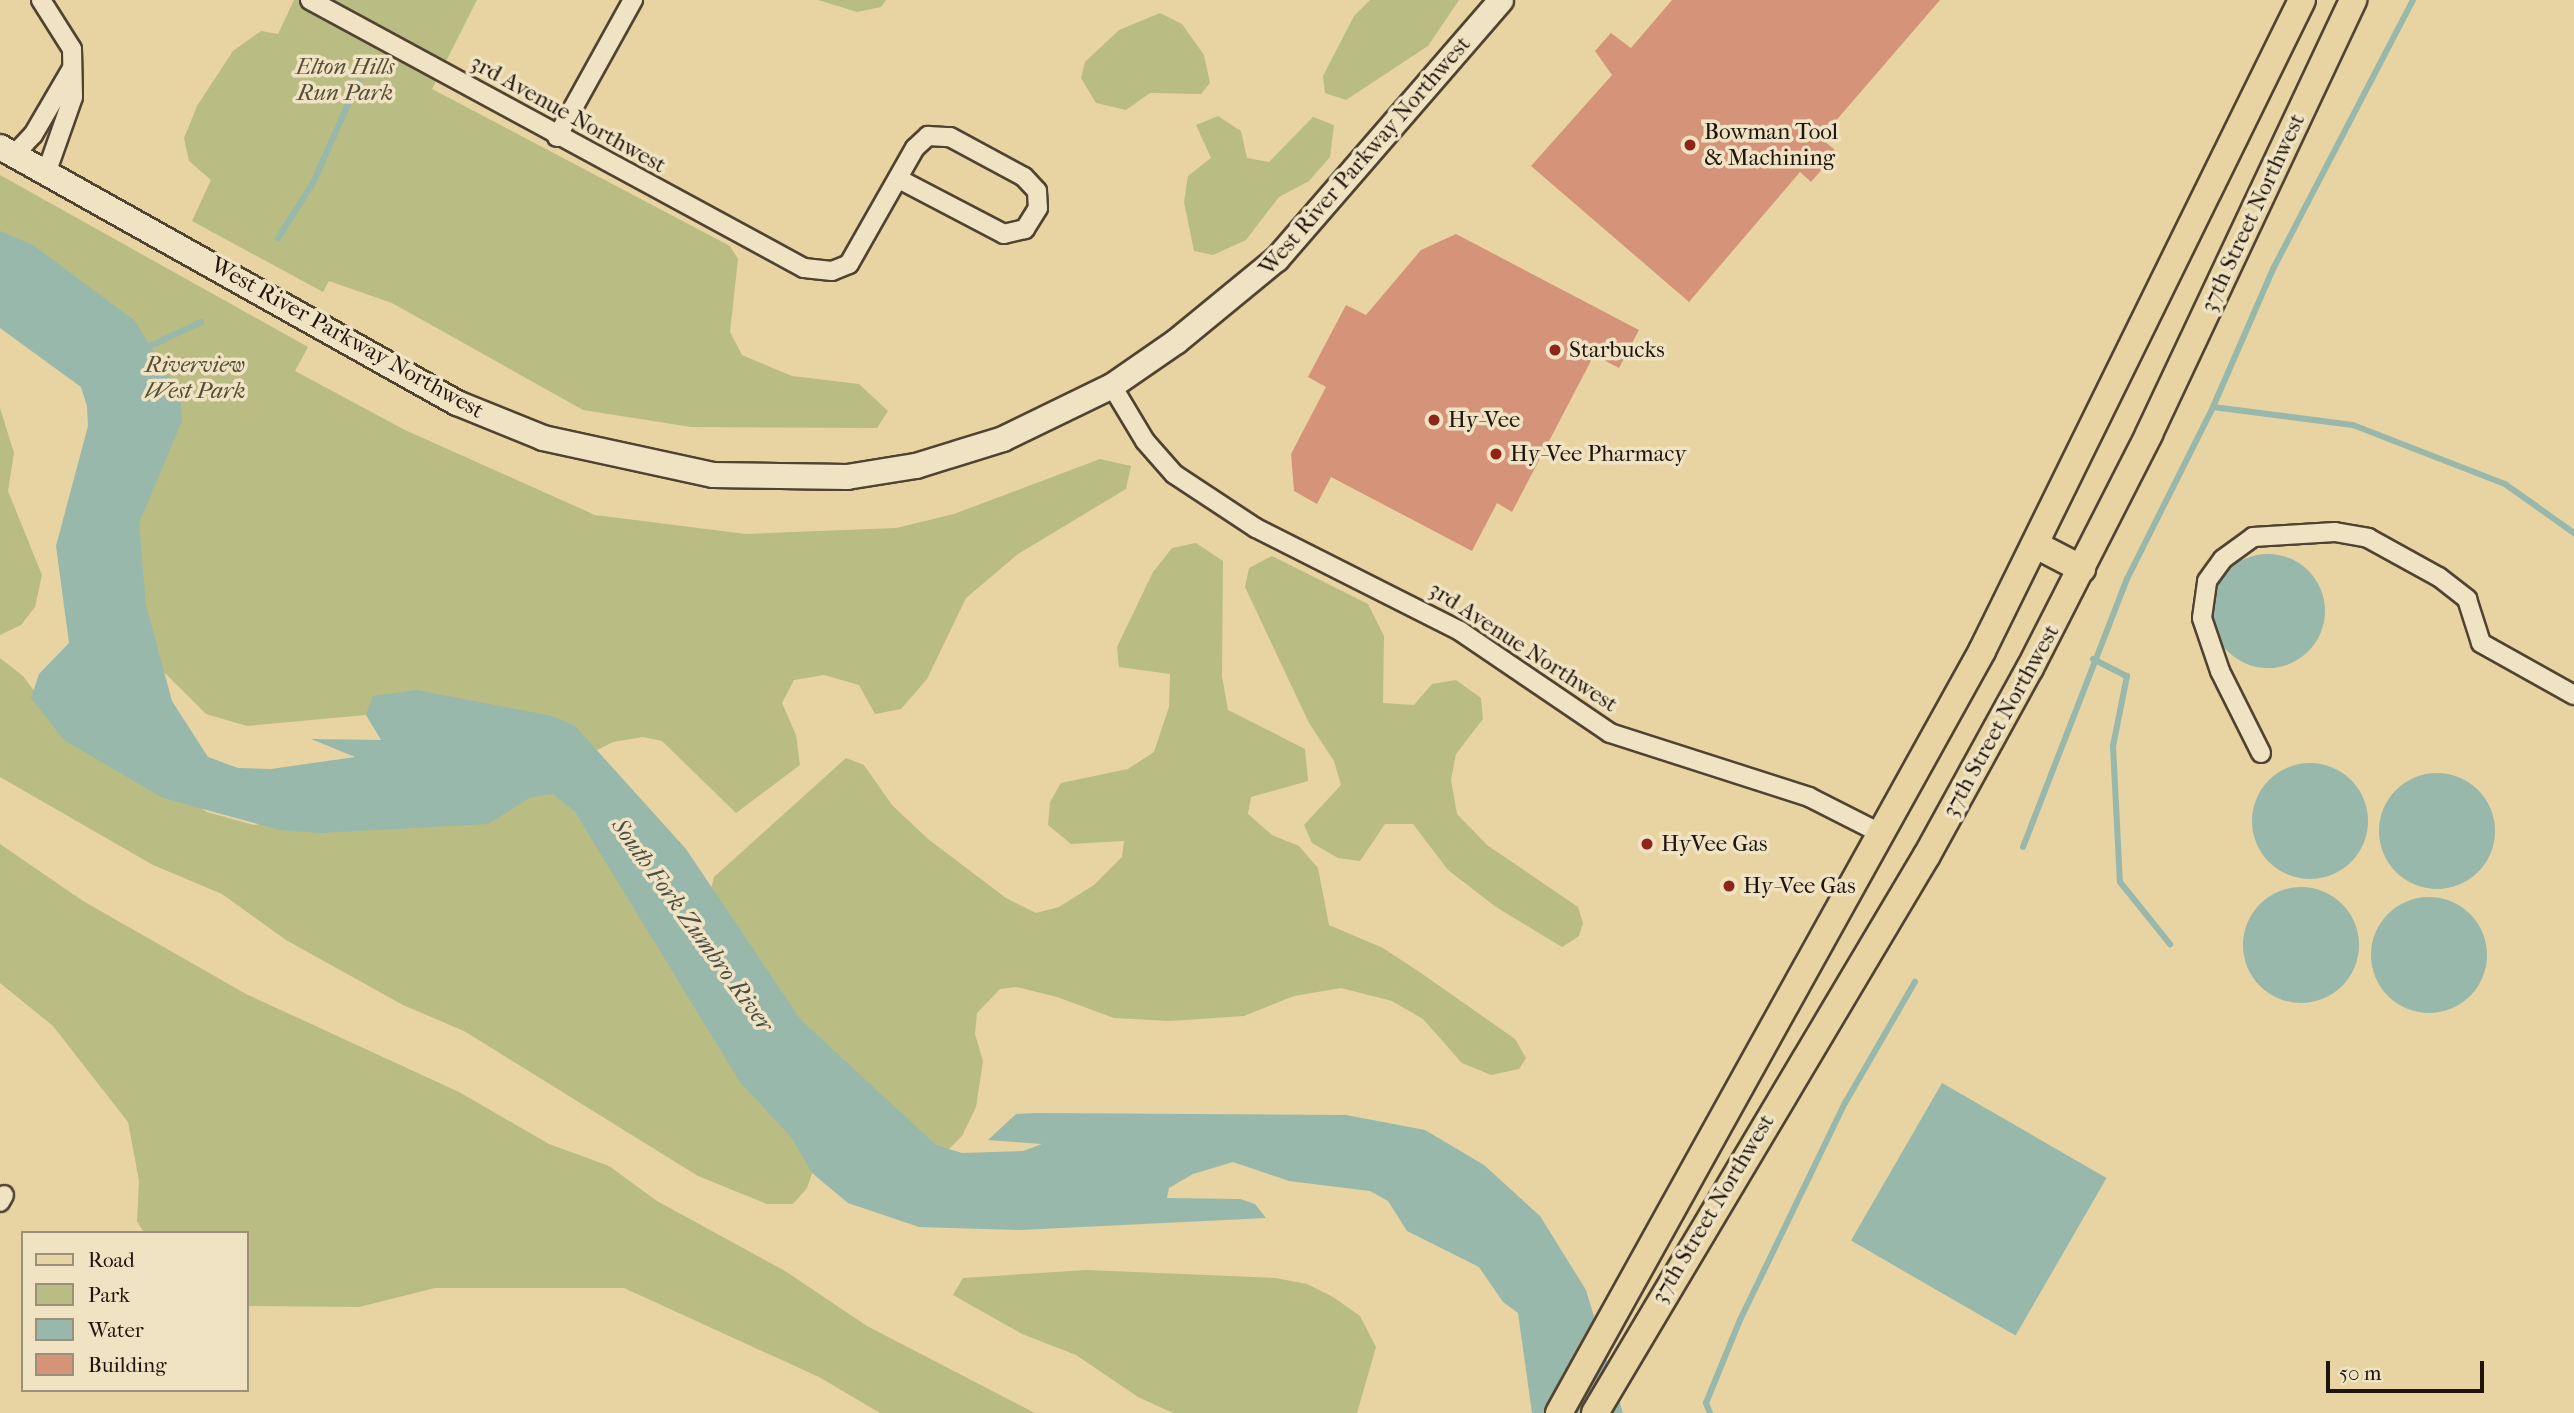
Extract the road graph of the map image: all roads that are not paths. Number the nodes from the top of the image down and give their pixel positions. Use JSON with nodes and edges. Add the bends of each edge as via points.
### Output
{"nodes":[{"id":1,"x":41,"y":0,"type":"edge"},
{"id":2,"x":310,"y":0,"type":"edge"},
{"id":3,"x":633,"y":0,"type":"edge"},
{"id":4,"x":1501,"y":0,"type":"edge"},
{"id":5,"x":2302,"y":0,"type":"edge"},
{"id":6,"x":2353,"y":0,"type":"edge"},
{"id":7,"x":72,"y":67,"type":"junction"},
{"id":8,"x":557,"y":137,"type":"junction"},
{"id":9,"x":8,"y":151,"type":"edge"},
{"id":10,"x":47,"y":171,"type":"junction"},
{"id":11,"x":899,"y":178,"type":"junction"},
{"id":12,"x":1112,"y":386,"type":"junction"},
{"id":13,"x":2036,"y":545,"type":"junction"},
{"id":14,"x":2082,"y":569,"type":"junction"},
{"id":15,"x":2574,"y":695,"type":"edge"},
{"id":16,"x":2261,"y":753,"type":"dead end"},
{"id":17,"x":1884,"y":835,"type":"junction"},
{"id":18,"x":1559,"y":1413,"type":"edge"},
{"id":19,"x":1595,"y":1413,"type":"edge"}],
"edges":[{"from":1,"to":7,"type":"street","via":[[63,27]]},
{"from":2,"to":8,"type":"street","name":"3rd Avenue Northwest"},
{"from":3,"to":8,"type":"street"},
{"from":4,"to":12,"type":"main road","name":"West River Parkway Northwest","via":[[1277,259],[1236,298]]},
{"from":5,"to":13,"type":"main road","name":"37th Street Northwest"},
{"from":6,"to":14,"type":"main road","name":"37th Street Northwest"},
{"from":7,"to":9,"type":"street","via":[[33,135]]},
{"from":7,"to":10,"type":"street","via":[[73,97]]},
{"from":8,"to":11,"type":"street","name":"3rd Avenue Northwest","via":[[804,268],[832,271],[849,264]]},
{"from":9,"to":10,"type":"main road","name":"West River Parkway Northwest"},
{"from":10,"to":12,"type":"main road","name":"West River Parkway Northwest","via":[[457,403],[543,438],[661,467],[759,479],[894,471],[1003,439]]},
{"from":11,"to":11,"type":"street","via":[[922,139],[943,134],[1024,177],[1037,191],[1038,208],[1025,229],[1004,234]]},
{"from":12,"to":17,"type":"street","name":"3rd Avenue Northwest","via":[[1145,441],[1174,474],[1256,528],[1460,631],[1610,733],[1809,797]]},
{"from":13,"to":14,"type":"main road"},
{"from":13,"to":17,"type":"main road","name":"37th Street Northwest"},
{"from":14,"to":19,"type":"main road","name":"37th Street Northwest","via":[[1927,855]]},
{"from":15,"to":16,"type":"street","via":[[2481,643],[2467,599],[2439,577],[2368,538],[2334,532],[2253,537],[2223,559],[2207,581],[2202,618],[2220,671]]},
{"from":17,"to":18,"type":"main road","name":"37th Street Northwest"}]}
